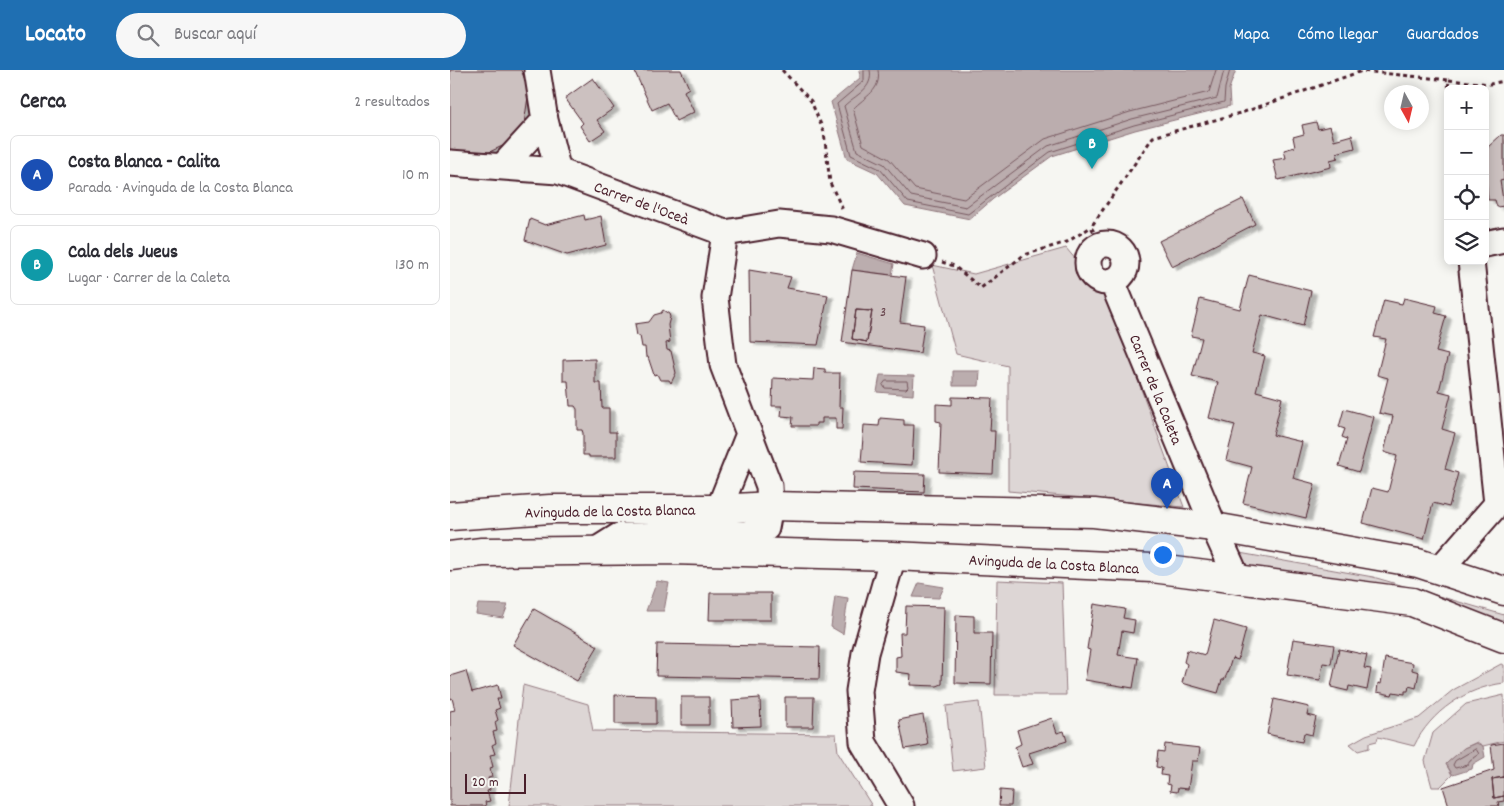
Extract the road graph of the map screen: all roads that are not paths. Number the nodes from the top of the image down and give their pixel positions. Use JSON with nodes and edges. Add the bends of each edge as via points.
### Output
{"nodes":[{"id":1,"x":537,"y":70,"type":"edge"},
{"id":2,"x":544,"y":120,"type":"junction"},
{"id":3,"x":450,"y":162,"type":"edge"},
{"id":4,"x":504,"y":166,"type":"junction"},
{"id":5,"x":558,"y":171,"type":"junction"},
{"id":6,"x":726,"y":232,"type":"junction"},
{"id":7,"x":1096,"y":236,"type":"road end"},
{"id":8,"x":1504,"y":240,"type":"edge"},
{"id":9,"x":1489,"y":243,"type":"edge"},
{"id":10,"x":923,"y":256,"type":"road end"},
{"id":11,"x":1472,"y":265,"type":"edge"},
{"id":12,"x":749,"y":434,"type":"junction"},
{"id":13,"x":770,"y":506,"type":"junction"},
{"id":14,"x":720,"y":509,"type":"junction"},
{"id":15,"x":450,"y":516,"type":"edge"},
{"id":16,"x":1214,"y":527,"type":"junction"},
{"id":17,"x":595,"y":551,"type":"junction"},
{"id":18,"x":450,"y":556,"type":"edge"},
{"id":19,"x":892,"y":556,"type":"junction"},
{"id":20,"x":1441,"y":568,"type":"junction"},
{"id":21,"x":1238,"y":580,"type":"junction"},
{"id":22,"x":1504,"y":591,"type":"edge"},
{"id":23,"x":1504,"y":638,"type":"edge"},
{"id":24,"x":901,"y":806,"type":"edge"}],
"edges":[{"from":1,"to":2,"type":"street"},
{"from":2,"to":4,"type":"street"},
{"from":2,"to":5,"type":"street"},
{"from":3,"to":4,"type":"street","name":"Carrer de l'Oceà"},
{"from":4,"to":5,"type":"street","name":"Carrer de l'Oceà"},
{"from":5,"to":6,"type":"street","name":"Carrer de l'Oceà"},
{"from":6,"to":10,"type":"street","name":"Carrer de l'Oceà","via":[[779,224],[831,229]]},
{"from":6,"to":12,"type":"street","via":[[715,298],[723,365]]},
{"from":7,"to":16,"type":"street","name":"Carrer de la Caleta","via":[[1094,249],[1088,258],[1089,270],[1096,279],[1112,281]]},
{"from":8,"to":9,"type":"street"},
{"from":11,"to":20,"type":"street","via":[[1497,504]]},
{"from":12,"to":13,"type":"street","via":[[769,486]]},
{"from":12,"to":14,"type":"street"},
{"from":13,"to":14,"type":"street","name":"Avinguda de la Costa Blanca"},
{"from":13,"to":16,"type":"street","name":"Avinguda de la Costa Blanca","via":[[1094,513]]},
{"from":13,"to":17,"type":"street","name":"Avinguda de la Costa Blanca","via":[[766,528],[746,534],[619,536]]},
{"from":14,"to":15,"type":"street","name":"Avinguda de la Costa Blanca","via":[[550,509]]},
{"from":16,"to":20,"type":"street","name":"Avinguda de la Costa Blanca"},
{"from":16,"to":21,"type":"street","name":"Carrer de la Caleta"},
{"from":17,"to":18,"type":"street","name":"Avinguda de la Costa Blanca","via":[[482,552]]},
{"from":17,"to":19,"type":"street","name":"Avinguda de la Costa Blanca"},
{"from":19,"to":21,"type":"street","name":"Avinguda de la Costa Blanca","via":[[1152,568]]},
{"from":19,"to":24,"type":"street","via":[[859,691],[863,742]]},
{"from":20,"to":22,"type":"street","name":"Avinguda de la Costa Blanca"},
{"from":21,"to":23,"type":"street","name":"Avinguda de la Costa Blanca","via":[[1412,602]]}]}
